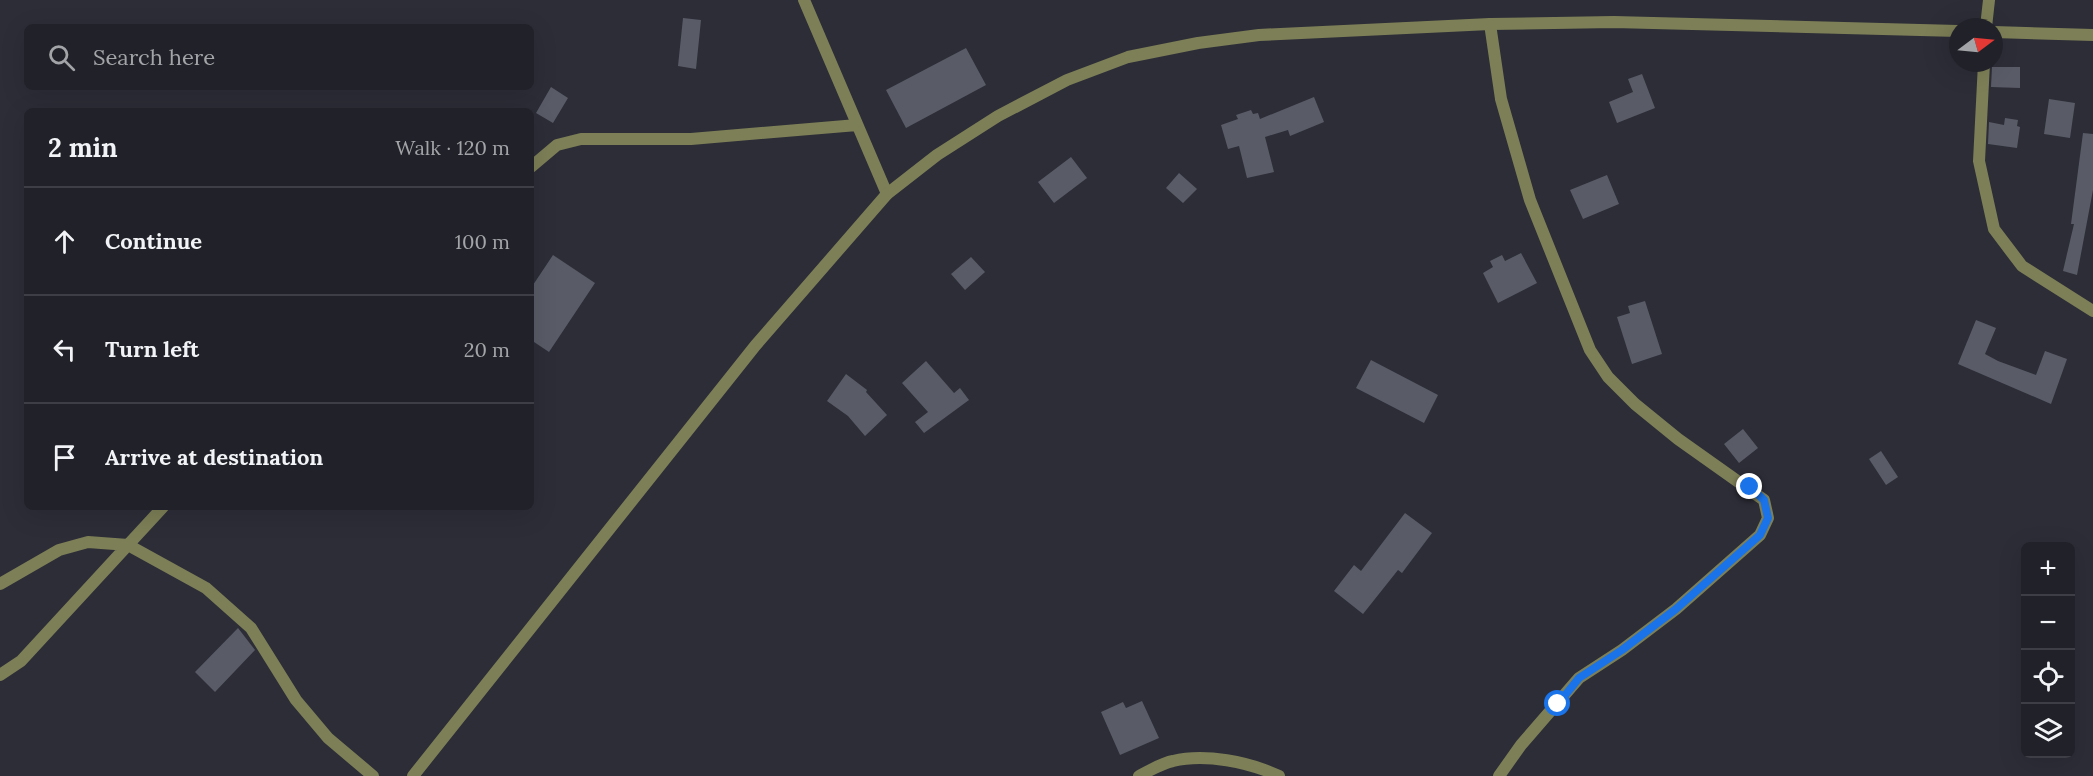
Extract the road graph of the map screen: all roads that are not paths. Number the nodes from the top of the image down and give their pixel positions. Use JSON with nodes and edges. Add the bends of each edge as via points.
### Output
{"nodes":[{"id":1,"x":804,"y":0,"type":"edge"},
{"id":2,"x":1989,"y":0,"type":"edge"},
{"id":3,"x":1987,"y":18,"type":"edge"},
{"id":4,"x":1490,"y":24,"type":"junction"},
{"id":5,"x":1949,"y":31,"type":"edge"},
{"id":6,"x":2003,"y":33,"type":"edge"},
{"id":7,"x":2093,"y":35,"type":"edge"},
{"id":8,"x":1983,"y":72,"type":"edge"},
{"id":9,"x":856,"y":125,"type":"junction"},
{"id":10,"x":534,"y":164,"type":"edge"},
{"id":11,"x":887,"y":194,"type":"junction"},
{"id":12,"x":2093,"y":311,"type":"edge"},
{"id":13,"x":160,"y":510,"type":"edge"},
{"id":14,"x":128,"y":545,"type":"junction"},
{"id":15,"x":0,"y":584,"type":"edge"},
{"id":16,"x":0,"y":675,"type":"edge"},
{"id":17,"x":373,"y":776,"type":"edge"},
{"id":18,"x":413,"y":776,"type":"edge"},
{"id":19,"x":1139,"y":776,"type":"edge"},
{"id":20,"x":1279,"y":776,"type":"edge"},
{"id":21,"x":1499,"y":776,"type":"edge"}],
"edges":[{"from":1,"to":9,"type":"street"},
{"from":2,"to":3,"type":"street"},
{"from":4,"to":5,"type":"street","via":[[1614,22]]},
{"from":4,"to":11,"type":"street","via":[[1259,35],[1128,57],[1067,80],[998,116],[937,155]]},
{"from":4,"to":21,"type":"street","via":[[1501,99],[1530,200],[1590,350],[1608,377],[1635,404],[1764,500],[1768,518],[1760,535],[1676,609],[1579,678]]},
{"from":6,"to":7,"type":"street"},
{"from":8,"to":12,"type":"street","via":[[1978,161],[1994,229],[2022,266]]},
{"from":9,"to":10,"type":"street","via":[[691,139],[581,139],[557,145]]},
{"from":9,"to":11,"type":"street"},
{"from":11,"to":18,"type":"street","via":[[756,346]]},
{"from":13,"to":14,"type":"street"},
{"from":14,"to":15,"type":"street","via":[[88,542],[59,550]]},
{"from":14,"to":16,"type":"street","via":[[21,661]]},
{"from":14,"to":17,"type":"street","via":[[206,588],[251,628],[296,700],[328,738]]},
{"from":19,"to":20,"type":"street","via":[[1172,761],[1202,757]]}]}
